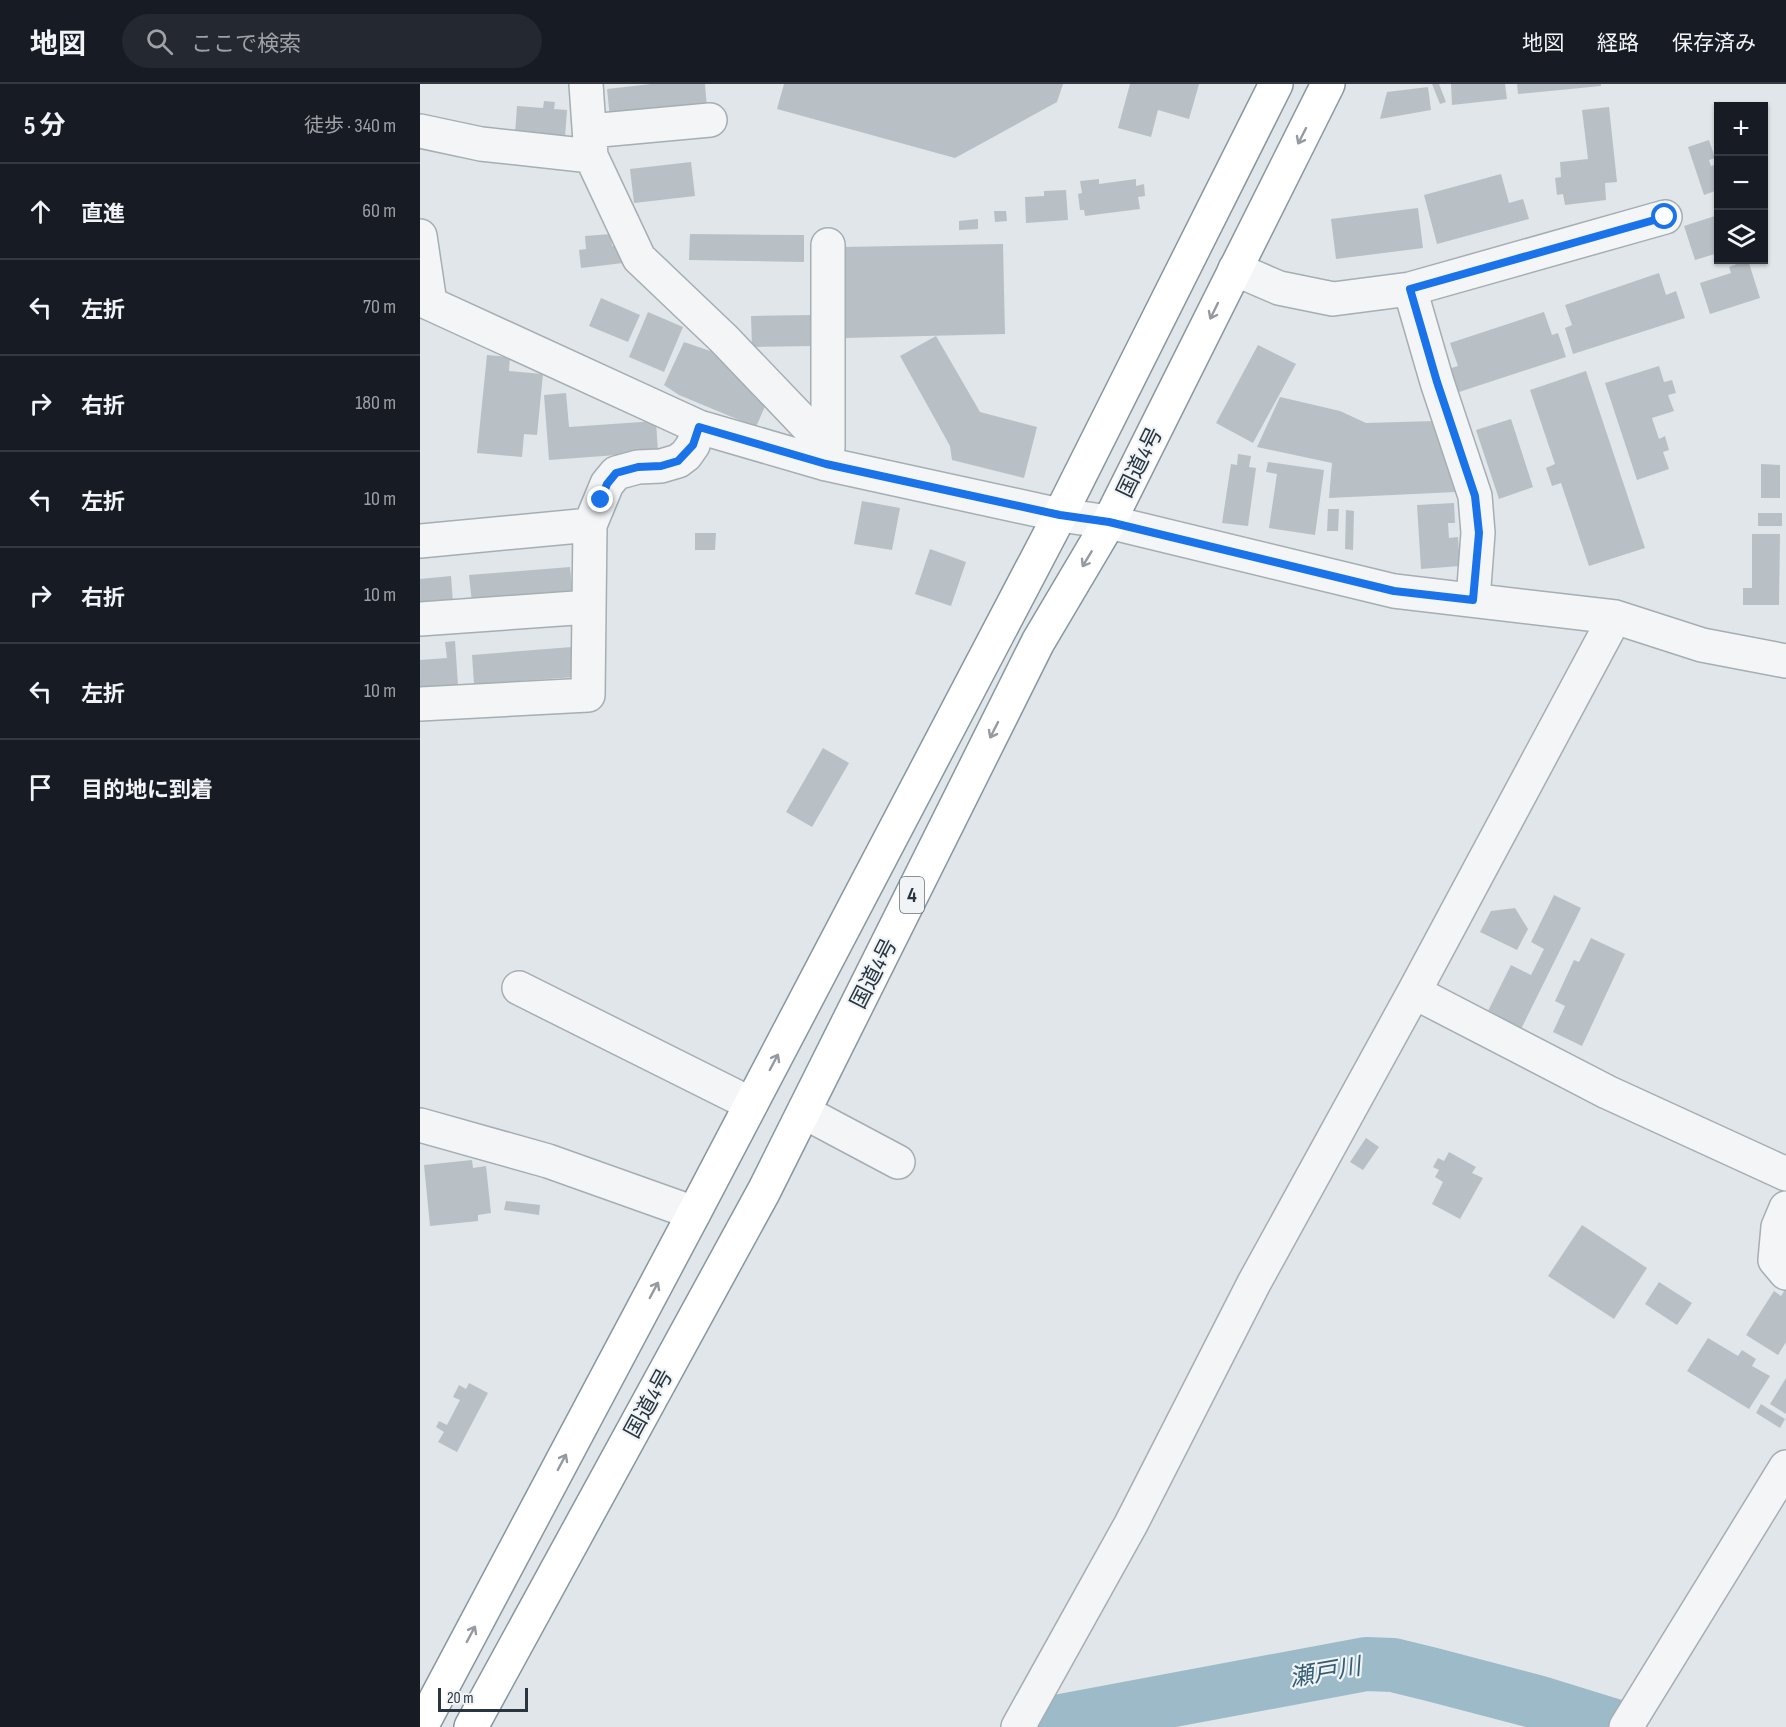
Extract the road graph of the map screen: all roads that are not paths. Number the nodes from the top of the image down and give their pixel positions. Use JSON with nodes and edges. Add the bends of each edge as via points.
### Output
{"nodes":[{"id":1,"x":586,"y":84,"type":"edge"},
{"id":2,"x":1276,"y":84,"type":"edge"},
{"id":3,"x":1328,"y":84,"type":"edge"},
{"id":4,"x":710,"y":120,"type":"dead end"},
{"id":5,"x":420,"y":131,"type":"edge"},
{"id":6,"x":590,"y":144,"type":"junction"},
{"id":7,"x":1665,"y":217,"type":"dead end"},
{"id":8,"x":420,"y":236,"type":"edge"},
{"id":9,"x":828,"y":245,"type":"dead end"},
{"id":10,"x":1235,"y":269,"type":"junction"},
{"id":11,"x":1410,"y":289,"type":"junction"},
{"id":12,"x":425,"y":301,"type":"edge"},
{"id":13,"x":699,"y":427,"type":"junction"},
{"id":14,"x":826,"y":464,"type":"junction"},
{"id":15,"x":1060,"y":515,"type":"junction"},
{"id":16,"x":1109,"y":522,"type":"junction"},
{"id":17,"x":590,"y":525,"type":"junction"},
{"id":18,"x":420,"y":541,"type":"edge"},
{"id":19,"x":1473,"y":600,"type":"junction"},
{"id":20,"x":589,"y":607,"type":"junction"},
{"id":21,"x":1615,"y":617,"type":"junction"},
{"id":22,"x":420,"y":619,"type":"edge"},
{"id":23,"x":1786,"y":660,"type":"edge"},
{"id":24,"x":420,"y":704,"type":"edge"},
{"id":25,"x":519,"y":988,"type":"dead end"},
{"id":26,"x":1414,"y":992,"type":"junction"},
{"id":27,"x":751,"y":1104,"type":"junction"},
{"id":28,"x":804,"y":1112,"type":"junction"},
{"id":29,"x":420,"y":1125,"type":"edge"},
{"id":30,"x":898,"y":1162,"type":"dead end"},
{"id":31,"x":1786,"y":1174,"type":"edge"},
{"id":32,"x":1786,"y":1208,"type":"edge"},
{"id":33,"x":694,"y":1213,"type":"junction"},
{"id":34,"x":1786,"y":1273,"type":"edge"},
{"id":35,"x":1786,"y":1467,"type":"edge"},
{"id":36,"x":478,"y":1714,"type":"edge"},
{"id":37,"x":1633,"y":1716,"type":"edge"},
{"id":38,"x":421,"y":1727,"type":"edge"},
{"id":39,"x":1018,"y":1727,"type":"edge"}],
"edges":[{"from":1,"to":6,"type":"street"},
{"from":2,"to":15,"type":"highway","name":"国道4号","number":"4"},
{"from":3,"to":10,"type":"highway","name":"国道4号","number":"4","one_way":true},
{"from":4,"to":6,"type":"street"},
{"from":5,"to":6,"type":"street","via":[[481,144]]},
{"from":6,"to":14,"type":"street","via":[[639,258],[811,430]]},
{"from":7,"to":11,"type":"street"},
{"from":8,"to":12,"type":"street"},
{"from":9,"to":14,"type":"street"},
{"from":10,"to":11,"type":"street","via":[[1279,288],[1333,299]]},
{"from":10,"to":16,"type":"highway","name":"国道4号","number":"4","one_way":true},
{"from":11,"to":19,"type":"street","via":[[1475,496],[1479,533]]},
{"from":12,"to":13,"type":"street"},
{"from":13,"to":14,"type":"street"},
{"from":13,"to":17,"type":"street","via":[[693,445],[678,461],[616,473],[607,484]]},
{"from":14,"to":15,"type":"street"},
{"from":15,"to":16,"type":"street"},
{"from":27,"to":15,"type":"highway","name":"国道4号","number":"4","one_way":true},
{"from":16,"to":19,"type":"street","via":[[1394,591]]},
{"from":16,"to":28,"type":"highway","name":"国道4号","number":"4","one_way":true,"via":[[1038,642]]},
{"from":17,"to":18,"type":"street"},
{"from":17,"to":20,"type":"street"},
{"from":19,"to":21,"type":"street"},
{"from":20,"to":22,"type":"street"},
{"from":20,"to":24,"type":"street","via":[[588,695]]},
{"from":21,"to":23,"type":"street","via":[[1702,645]]},
{"from":21,"to":26,"type":"street"},
{"from":25,"to":27,"type":"street"},
{"from":26,"to":31,"type":"street","via":[[1607,1092]]},
{"from":26,"to":39,"type":"street","via":[[1254,1283],[1131,1524]]},
{"from":27,"to":33,"type":"highway","name":"国道4号","number":"4"},
{"from":28,"to":30,"type":"street"},
{"from":28,"to":36,"type":"highway","name":"国道4号","number":"4"},
{"from":29,"to":33,"type":"street","via":[[548,1161]]},
{"from":32,"to":34,"type":"street","via":[[1778,1227],[1775,1260]]},
{"from":38,"to":33,"type":"highway","name":"国道4号","number":"4","one_way":true},
{"from":35,"to":37,"type":"street"}]}
